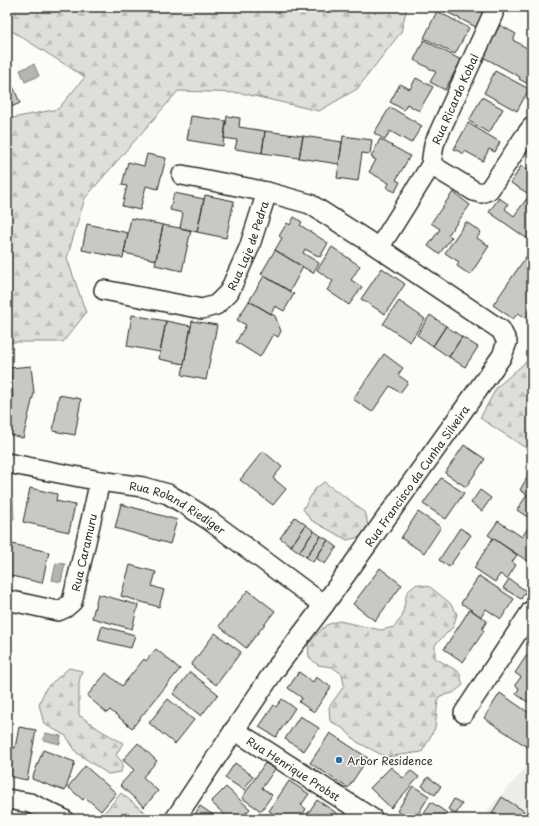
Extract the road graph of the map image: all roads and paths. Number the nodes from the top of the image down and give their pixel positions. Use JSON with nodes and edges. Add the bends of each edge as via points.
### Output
{"nodes":[{"id":1,"x":493,"y":14,"type":"dead end"},
{"id":2,"x":532,"y":127,"type":"edge"},
{"id":3,"x":431,"y":166,"type":"junction"},
{"id":4,"x":182,"y":174,"type":"dead end"},
{"id":5,"x":267,"y":192,"type":"junction"},
{"id":6,"x":379,"y":248,"type":"junction"},
{"id":7,"x":104,"y":290,"type":"dead end"},
{"id":8,"x":7,"y":463,"type":"edge"},
{"id":9,"x":100,"y":481,"type":"junction"},
{"id":10,"x":7,"y":600,"type":"edge"},
{"id":11,"x":324,"y":605,"type":"junction"},
{"id":12,"x":532,"y":610,"type":"edge"},
{"id":13,"x":464,"y":713,"type":"dead end"},
{"id":14,"x":234,"y":730,"type":"junction"},
{"id":15,"x":7,"y":799,"type":"edge"},
{"id":16,"x":63,"y":819,"type":"edge"},
{"id":17,"x":175,"y":819,"type":"edge"},
{"id":18,"x":374,"y":819,"type":"edge"}],
"edges":[{"from":1,"to":3,"type":"street","name":"Rua Ricardo Kobal","via":[[434,144]]},
{"from":2,"to":3,"type":"street","via":[[489,190],[481,193],[474,191]]},
{"from":3,"to":6,"type":"street"},
{"from":4,"to":5,"type":"street"},
{"from":5,"to":6,"type":"street","name":"Rua Laje de Pedra","via":[[310,204]]},
{"from":5,"to":7,"type":"street","name":"Rua Laje de Pedra","via":[[249,248],[228,292],[216,305],[202,309]]},
{"from":6,"to":11,"type":"street","name":"Rua Francisco da Cunha Silveira","via":[[501,330],[507,342],[502,356]]},
{"from":8,"to":9,"type":"street","name":"Rua Roland Riediger"},
{"from":9,"to":10,"type":"street","name":"Rua Caramuru","via":[[72,602],[58,611]]},
{"from":9,"to":11,"type":"street","name":"Rua Roland Riediger","via":[[143,486],[168,494],[209,520]]},
{"from":11,"to":14,"type":"street","name":"Rua Francisco da Cunha Silveira","via":[[274,671]]},
{"from":12,"to":13,"type":"street"},
{"from":14,"to":17,"type":"street","name":"Rua Francisco da Cunha Silveira"},
{"from":14,"to":18,"type":"street","name":"Rua Henrique Probst"},
{"from":15,"to":16,"type":"street","via":[[30,803]]}]}
